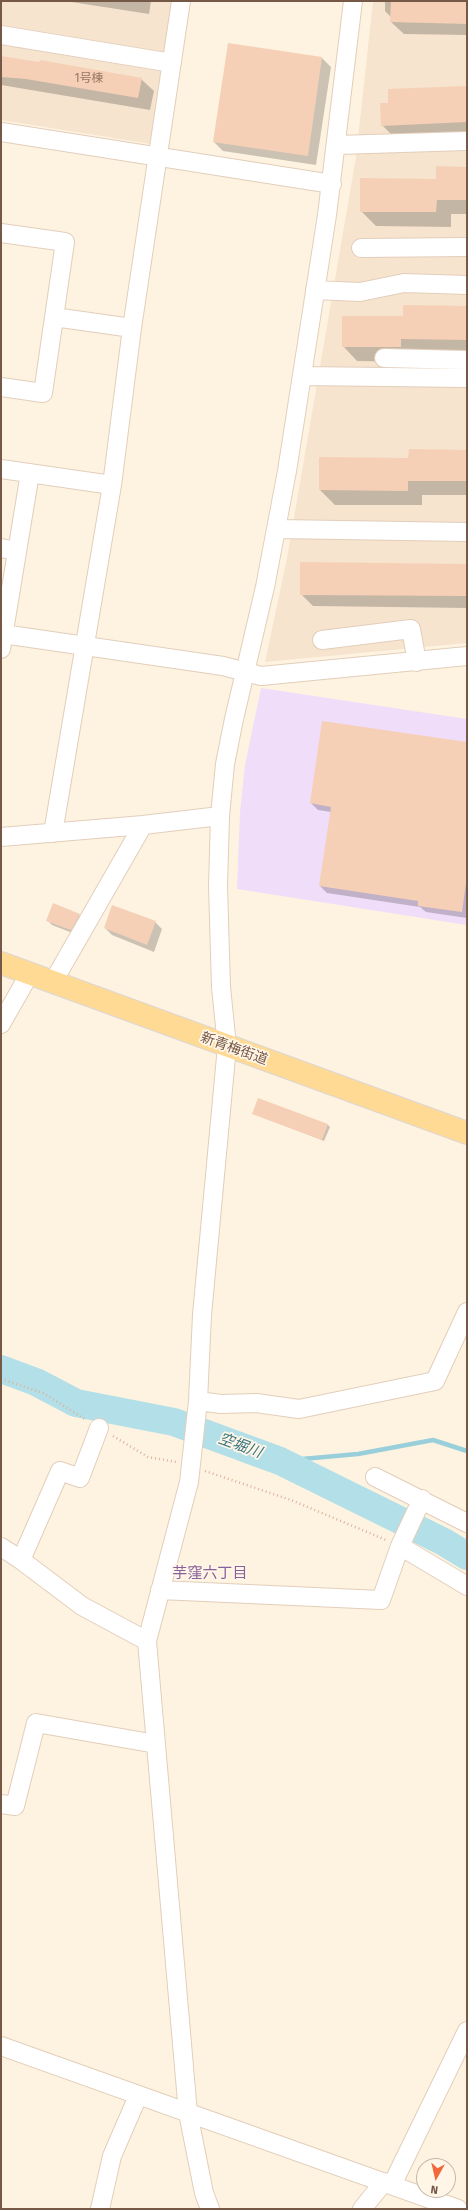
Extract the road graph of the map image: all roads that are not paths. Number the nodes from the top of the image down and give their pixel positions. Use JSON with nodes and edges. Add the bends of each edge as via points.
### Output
{"nodes":[{"id":1,"x":181,"y":1,"type":"edge"},
{"id":2,"x":353,"y":1,"type":"edge"},
{"id":3,"x":1,"y":36,"type":"edge"},
{"id":4,"x":172,"y":63,"type":"junction"},
{"id":5,"x":1,"y":132,"type":"edge"},
{"id":6,"x":467,"y":141,"type":"edge"},
{"id":7,"x":337,"y":145,"type":"junction"},
{"id":8,"x":158,"y":157,"type":"junction"},
{"id":9,"x":332,"y":184,"type":"junction"},
{"id":10,"x":1,"y":233,"type":"edge"},
{"id":11,"x":467,"y":247,"type":"edge"},
{"id":12,"x":361,"y":248,"type":"dead end"},
{"id":13,"x":467,"y":284,"type":"edge"},
{"id":14,"x":315,"y":290,"type":"junction"},
{"id":15,"x":54,"y":317,"type":"junction"},
{"id":16,"x":132,"y":328,"type":"junction"},
{"id":17,"x":384,"y":358,"type":"dead end"},
{"id":18,"x":467,"y":360,"type":"edge"},
{"id":19,"x":303,"y":376,"type":"junction"},
{"id":20,"x":467,"y":378,"type":"edge"},
{"id":21,"x":1,"y":387,"type":"edge"},
{"id":22,"x":1,"y":469,"type":"edge"},
{"id":23,"x":30,"y":473,"type":"junction"},
{"id":24,"x":112,"y":485,"type":"junction"},
{"id":25,"x":276,"y":529,"type":"junction"},
{"id":26,"x":467,"y":532,"type":"edge"},
{"id":27,"x":9,"y":550,"type":"edge"},
{"id":28,"x":322,"y":640,"type":"dead end"},
{"id":29,"x":2,"y":642,"type":"edge"},
{"id":30,"x":86,"y":645,"type":"junction"},
{"id":31,"x":467,"y":656,"type":"edge"},
{"id":32,"x":417,"y":662,"type":"junction"},
{"id":33,"x":245,"y":672,"type":"junction"},
{"id":34,"x":220,"y":816,"type":"junction"},
{"id":35,"x":143,"y":825,"type":"junction"},
{"id":36,"x":53,"y":833,"type":"junction"},
{"id":37,"x":1,"y":837,"type":"edge"},
{"id":38,"x":1,"y":963,"type":"edge"},
{"id":39,"x":30,"y":973,"type":"junction"},
{"id":40,"x":53,"y":982,"type":"junction"},
{"id":41,"x":1,"y":1024,"type":"edge"},
{"id":42,"x":227,"y":1046,"type":"junction"},
{"id":43,"x":467,"y":1133,"type":"edge"},
{"id":44,"x":467,"y":1312,"type":"edge"},
{"id":45,"x":198,"y":1408,"type":"junction"},
{"id":46,"x":99,"y":1428,"type":"road end"},
{"id":47,"x":375,"y":1477,"type":"dead end"},
{"id":48,"x":422,"y":1499,"type":"junction"},
{"id":49,"x":467,"y":1523,"type":"edge"},
{"id":50,"x":400,"y":1546,"type":"junction"},
{"id":51,"x":1,"y":1548,"type":"edge"},
{"id":52,"x":21,"y":1560,"type":"junction"},
{"id":53,"x":467,"y":1586,"type":"edge"},
{"id":54,"x":160,"y":1590,"type":"junction"},
{"id":55,"x":147,"y":1641,"type":"junction"},
{"id":56,"x":156,"y":1744,"type":"junction"},
{"id":57,"x":1,"y":1804,"type":"edge"},
{"id":58,"x":467,"y":2031,"type":"edge"},
{"id":59,"x":1,"y":2046,"type":"edge"},
{"id":60,"x":462,"y":2054,"type":"edge"},
{"id":61,"x":138,"y":2096,"type":"junction"},
{"id":62,"x":188,"y":2113,"type":"junction"},
{"id":63,"x":388,"y":2183,"type":"junction"},
{"id":64,"x":100,"y":2209,"type":"edge"},
{"id":65,"x":210,"y":2209,"type":"edge"},
{"id":66,"x":362,"y":2209,"type":"edge"},
{"id":67,"x":458,"y":2209,"type":"edge"}],
"edges":[{"from":1,"to":4,"type":"street"},
{"from":2,"to":7,"type":"street"},
{"from":3,"to":4,"type":"street"},
{"from":4,"to":8,"type":"street"},
{"from":5,"to":8,"type":"street"},
{"from":6,"to":7,"type":"street"},
{"from":7,"to":9,"type":"street"},
{"from":8,"to":9,"type":"street"},
{"from":8,"to":16,"type":"street"},
{"from":9,"to":14,"type":"street"},
{"from":10,"to":15,"type":"street","via":[[65,242]]},
{"from":11,"to":12,"type":"street"},
{"from":13,"to":14,"type":"street","via":[[404,284],[360,292]]},
{"from":14,"to":19,"type":"street"},
{"from":15,"to":16,"type":"street"},
{"from":15,"to":21,"type":"street","via":[[43,393]]},
{"from":16,"to":24,"type":"street"},
{"from":17,"to":18,"type":"street"},
{"from":19,"to":20,"type":"street"},
{"from":19,"to":25,"type":"street"},
{"from":22,"to":23,"type":"street"},
{"from":23,"to":24,"type":"street"},
{"from":23,"to":27,"type":"street"},
{"from":24,"to":30,"type":"street"},
{"from":25,"to":26,"type":"street"},
{"from":25,"to":33,"type":"street"},
{"from":27,"to":29,"type":"street"},
{"from":28,"to":32,"type":"street","via":[[411,629]]},
{"from":29,"to":30,"type":"street"},
{"from":30,"to":33,"type":"street","via":[[223,666]]},
{"from":30,"to":36,"type":"street"},
{"from":31,"to":32,"type":"street"},
{"from":32,"to":33,"type":"street","via":[[261,676]]},
{"from":33,"to":34,"type":"street","via":[[226,764]]},
{"from":34,"to":35,"type":"street"},
{"from":34,"to":42,"type":"street","via":[[218,886],[221,987]]},
{"from":35,"to":36,"type":"street"},
{"from":35,"to":40,"type":"street"},
{"from":36,"to":37,"type":"street"},
{"from":38,"to":39,"type":"main road","name":"新青梅街道"},
{"from":39,"to":40,"type":"main road","name":"新青梅街道"},
{"from":39,"to":41,"type":"street"},
{"from":40,"to":42,"type":"main road","name":"新青梅街道"},
{"from":42,"to":43,"type":"main road","name":"新青梅街道"},
{"from":42,"to":45,"type":"street","via":[[202,1315]]},
{"from":44,"to":45,"type":"street","via":[[435,1381],[299,1409],[256,1403],[221,1404]]},
{"from":45,"to":54,"type":"street","via":[[189,1482]]},
{"from":46,"to":52,"type":"street","via":[[80,1478],[60,1471]]},
{"from":47,"to":48,"type":"street"},
{"from":48,"to":49,"type":"street"},
{"from":48,"to":50,"type":"street"},
{"from":50,"to":53,"type":"street"},
{"from":50,"to":54,"type":"street","via":[[381,1600]]},
{"from":51,"to":52,"type":"street"},
{"from":52,"to":55,"type":"street","via":[[82,1606]]},
{"from":54,"to":55,"type":"street"},
{"from":55,"to":56,"type":"street"},
{"from":56,"to":57,"type":"street","via":[[36,1723],[15,1806]]},
{"from":56,"to":62,"type":"street"},
{"from":58,"to":60,"type":"street"},
{"from":59,"to":61,"type":"street"},
{"from":60,"to":63,"type":"street"},
{"from":61,"to":62,"type":"street"},
{"from":61,"to":64,"type":"street","via":[[112,2156]]},
{"from":62,"to":63,"type":"street"},
{"from":62,"to":65,"type":"street","via":[[204,2193]]},
{"from":63,"to":66,"type":"street"},
{"from":63,"to":67,"type":"street"}]}
